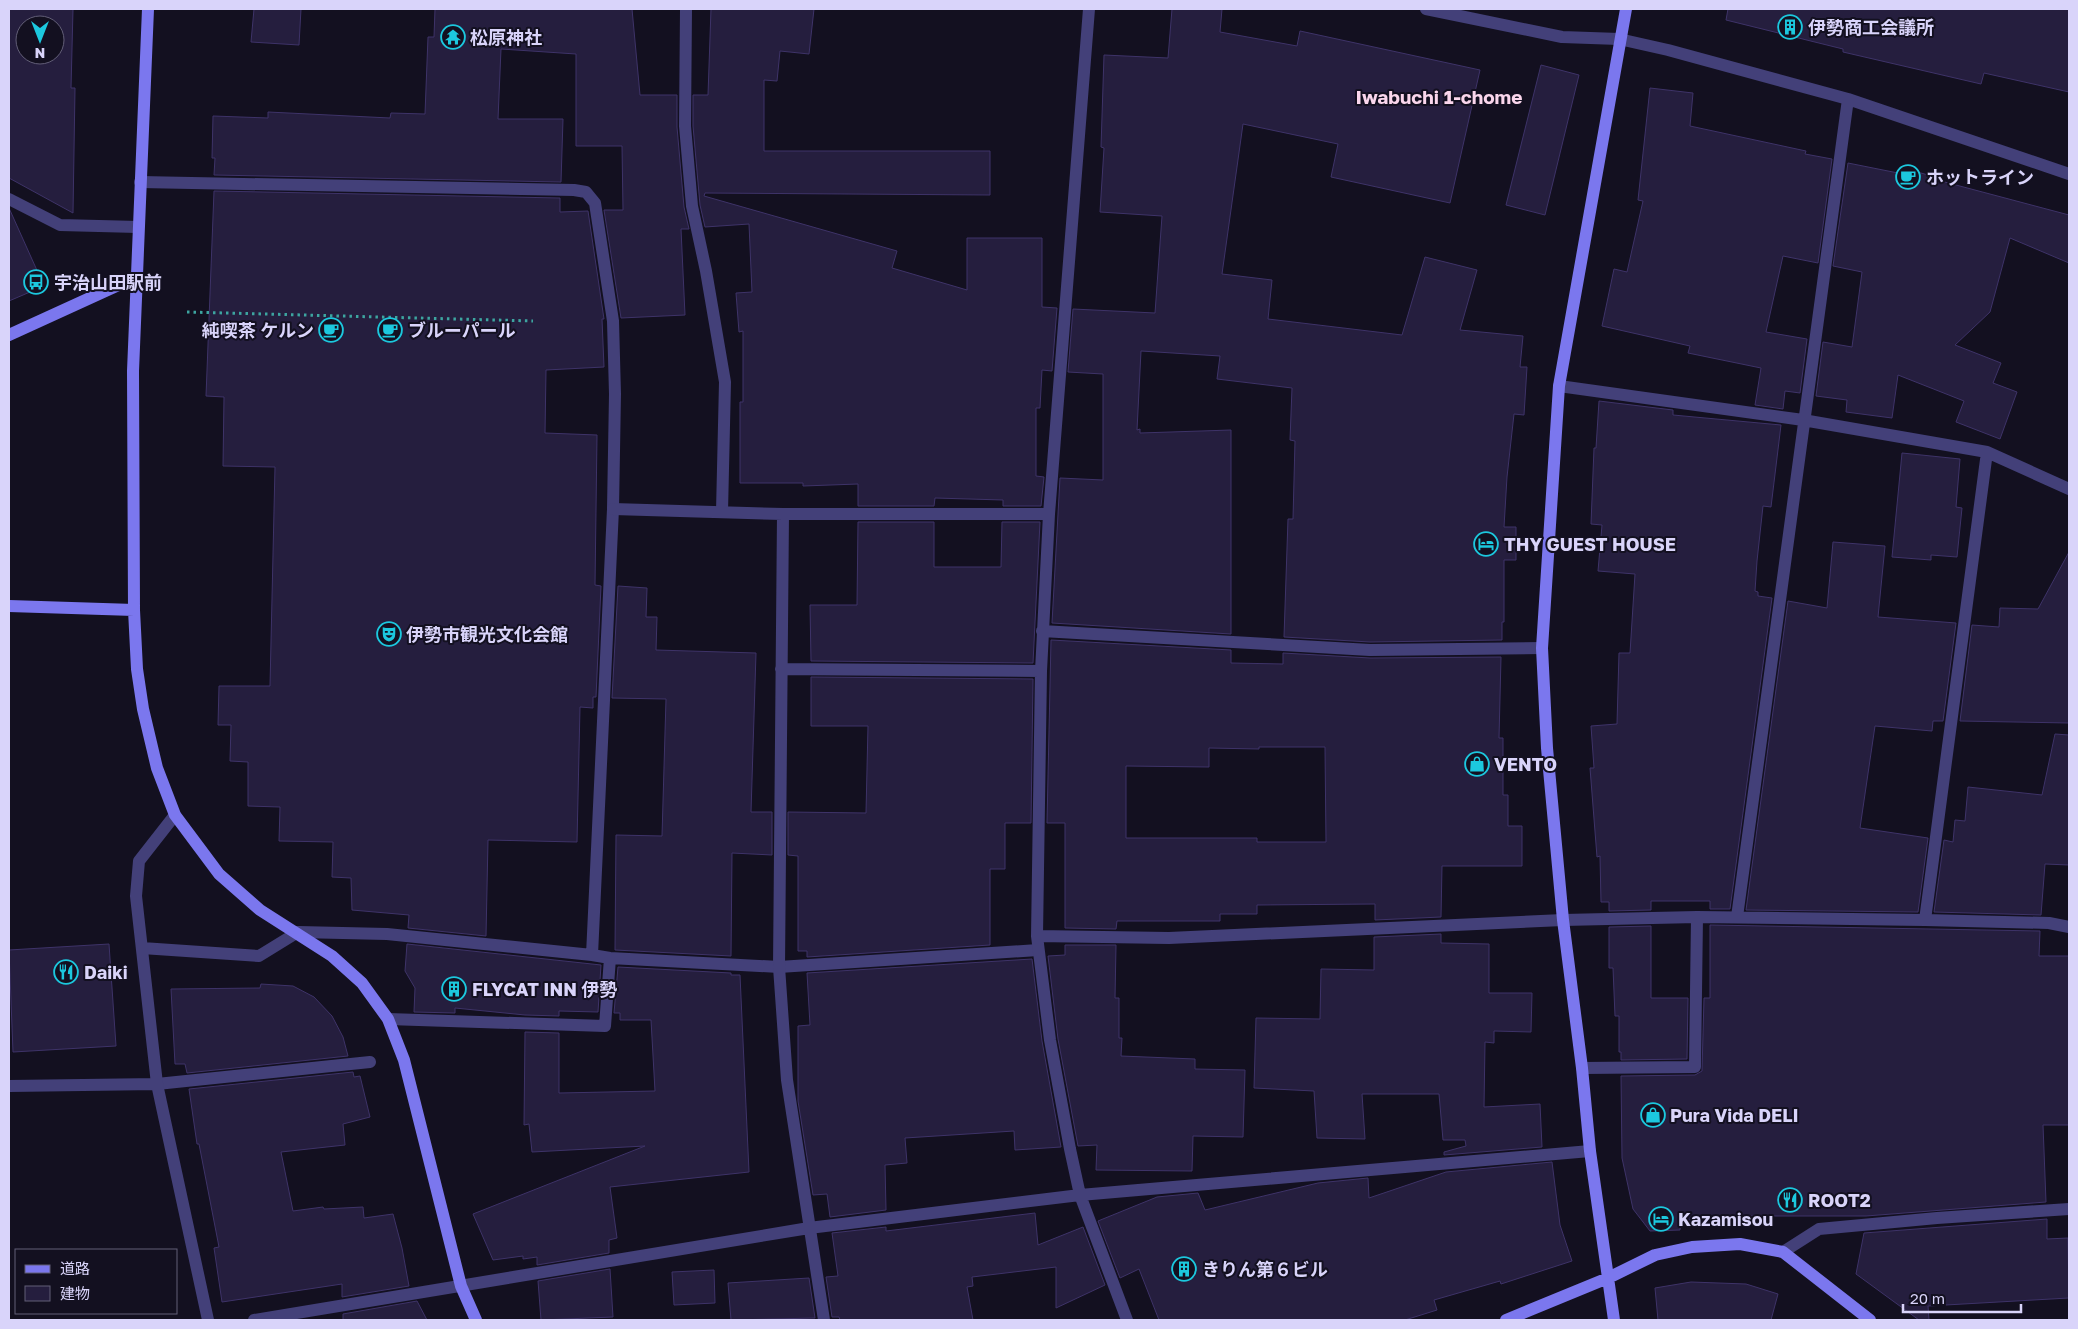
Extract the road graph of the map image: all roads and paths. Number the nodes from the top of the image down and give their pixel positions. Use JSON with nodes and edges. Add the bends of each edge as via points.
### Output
{"nodes":[{"id":1,"x":148,"y":9,"type":"edge"},
{"id":2,"x":686,"y":9,"type":"edge"},
{"id":3,"x":1089,"y":9,"type":"edge"},
{"id":4,"x":1426,"y":9,"type":"edge"},
{"id":5,"x":1626,"y":9,"type":"edge"},
{"id":6,"x":1619,"y":38,"type":"junction"},
{"id":7,"x":1848,"y":100,"type":"junction"},
{"id":8,"x":2069,"y":174,"type":"edge"},
{"id":9,"x":140,"y":182,"type":"junction"},
{"id":10,"x":12,"y":204,"type":"edge"},
{"id":11,"x":138,"y":226,"type":"junction"},
{"id":12,"x":136,"y":277,"type":"junction"},
{"id":13,"x":187,"y":312,"type":"dead end"},
{"id":14,"x":533,"y":321,"type":"dead end"},
{"id":15,"x":9,"y":335,"type":"edge"},
{"id":16,"x":1559,"y":386,"type":"junction"},
{"id":17,"x":1803,"y":420,"type":"junction"},
{"id":18,"x":1987,"y":452,"type":"junction"},
{"id":19,"x":2069,"y":489,"type":"edge"},
{"id":20,"x":613,"y":508,"type":"junction"},
{"id":21,"x":722,"y":512,"type":"junction"},
{"id":22,"x":784,"y":514,"type":"junction"},
{"id":23,"x":1049,"y":514,"type":"junction"},
{"id":24,"x":9,"y":606,"type":"edge"},
{"id":25,"x":134,"y":610,"type":"junction"},
{"id":26,"x":1042,"y":631,"type":"junction"},
{"id":27,"x":1542,"y":648,"type":"junction"},
{"id":28,"x":781,"y":669,"type":"junction"},
{"id":29,"x":1041,"y":671,"type":"junction"},
{"id":30,"x":175,"y":814,"type":"junction"},
{"id":31,"x":1696,"y":917,"type":"junction"},
{"id":32,"x":1737,"y":917,"type":"junction"},
{"id":33,"x":1563,"y":920,"type":"junction"},
{"id":34,"x":1925,"y":920,"type":"junction"},
{"id":35,"x":2069,"y":927,"type":"edge"},
{"id":36,"x":298,"y":932,"type":"junction"},
{"id":37,"x":1037,"y":936,"type":"junction"},
{"id":38,"x":142,"y":948,"type":"junction"},
{"id":39,"x":1038,"y":950,"type":"junction"},
{"id":40,"x":592,"y":954,"type":"junction"},
{"id":41,"x":610,"y":958,"type":"junction"},
{"id":42,"x":779,"y":967,"type":"junction"},
{"id":43,"x":388,"y":1019,"type":"junction"},
{"id":44,"x":370,"y":1062,"type":"dead end"},
{"id":45,"x":1582,"y":1068,"type":"junction"},
{"id":46,"x":156,"y":1084,"type":"junction"},
{"id":47,"x":9,"y":1086,"type":"edge"},
{"id":48,"x":1590,"y":1151,"type":"junction"},
{"id":49,"x":1080,"y":1195,"type":"junction"},
{"id":50,"x":2069,"y":1209,"type":"edge"},
{"id":51,"x":809,"y":1228,"type":"junction"},
{"id":52,"x":1784,"y":1252,"type":"junction"},
{"id":53,"x":1608,"y":1278,"type":"junction"},
{"id":54,"x":461,"y":1286,"type":"junction"},
{"id":55,"x":208,"y":1320,"type":"edge"},
{"id":56,"x":254,"y":1320,"type":"edge"},
{"id":57,"x":476,"y":1320,"type":"edge"},
{"id":58,"x":824,"y":1320,"type":"edge"},
{"id":59,"x":1127,"y":1320,"type":"edge"},
{"id":60,"x":1506,"y":1320,"type":"edge"},
{"id":61,"x":1614,"y":1320,"type":"edge"},
{"id":62,"x":1870,"y":1320,"type":"edge"}],
"edges":[{"from":1,"to":9,"type":"street"},
{"from":2,"to":21,"type":"street","via":[[685,126],[692,206],[725,382]]},
{"from":3,"to":23,"type":"street"},
{"from":4,"to":6,"type":"street","via":[[1562,37]]},
{"from":5,"to":6,"type":"street"},
{"from":6,"to":7,"type":"street"},
{"from":6,"to":16,"type":"street"},
{"from":7,"to":8,"type":"street"},
{"from":7,"to":17,"type":"street"},
{"from":9,"to":11,"type":"street"},
{"from":9,"to":20,"type":"street","via":[[564,189],[586,192],[595,203],[613,321],[616,394]]},
{"from":10,"to":11,"type":"street","via":[[60,225]]},
{"from":11,"to":12,"type":"street"},
{"from":12,"to":15,"type":"street"},
{"from":12,"to":25,"type":"street"},
{"from":13,"to":14,"type":"path"},
{"from":16,"to":17,"type":"street"},
{"from":16,"to":27,"type":"street"},
{"from":17,"to":18,"type":"street"},
{"from":17,"to":32,"type":"street"},
{"from":18,"to":19,"type":"street"},
{"from":18,"to":34,"type":"street"},
{"from":20,"to":21,"type":"street"},
{"from":20,"to":40,"type":"street"},
{"from":21,"to":22,"type":"street"},
{"from":22,"to":23,"type":"street"},
{"from":22,"to":28,"type":"street"},
{"from":23,"to":26,"type":"street"},
{"from":24,"to":25,"type":"street"},
{"from":25,"to":30,"type":"street","via":[[143,710],[156,768]]},
{"from":26,"to":27,"type":"street","via":[[1370,650]]},
{"from":26,"to":29,"type":"street"},
{"from":27,"to":33,"type":"street","via":[[1547,748]]},
{"from":28,"to":29,"type":"street"},
{"from":28,"to":42,"type":"street"},
{"from":29,"to":37,"type":"street"},
{"from":30,"to":36,"type":"street","via":[[219,874],[260,910]]},
{"from":30,"to":38,"type":"street","via":[[139,860],[136,896]]},
{"from":31,"to":32,"type":"street"},
{"from":31,"to":33,"type":"street"},
{"from":31,"to":45,"type":"street","via":[[1695,1067]]},
{"from":32,"to":34,"type":"street"},
{"from":33,"to":37,"type":"street","via":[[1169,938]]},
{"from":33,"to":45,"type":"street"},
{"from":34,"to":35,"type":"street","via":[[2049,923]]},
{"from":36,"to":38,"type":"street","via":[[259,956]]},
{"from":36,"to":40,"type":"street","via":[[387,934]]},
{"from":36,"to":43,"type":"street","via":[[362,983]]},
{"from":37,"to":39,"type":"street"},
{"from":38,"to":46,"type":"street"},
{"from":39,"to":42,"type":"street"},
{"from":39,"to":49,"type":"street","via":[[1050,1040]]},
{"from":40,"to":41,"type":"street"},
{"from":41,"to":42,"type":"street"},
{"from":41,"to":43,"type":"street","via":[[605,1026]]},
{"from":42,"to":51,"type":"street","via":[[787,1080]]},
{"from":43,"to":54,"type":"street","via":[[404,1060]]},
{"from":44,"to":46,"type":"street"},
{"from":45,"to":48,"type":"street"},
{"from":46,"to":47,"type":"street"},
{"from":46,"to":55,"type":"street"},
{"from":48,"to":49,"type":"street"},
{"from":48,"to":53,"type":"street"},
{"from":49,"to":51,"type":"street"},
{"from":49,"to":59,"type":"street"},
{"from":50,"to":52,"type":"street","via":[[1819,1229]]},
{"from":51,"to":54,"type":"street"},
{"from":51,"to":58,"type":"street"},
{"from":52,"to":53,"type":"street","via":[[1740,1244],[1692,1247],[1655,1255]]},
{"from":52,"to":62,"type":"street"},
{"from":53,"to":60,"type":"street"},
{"from":53,"to":61,"type":"street"},
{"from":54,"to":56,"type":"street"},
{"from":54,"to":57,"type":"street"}]}
